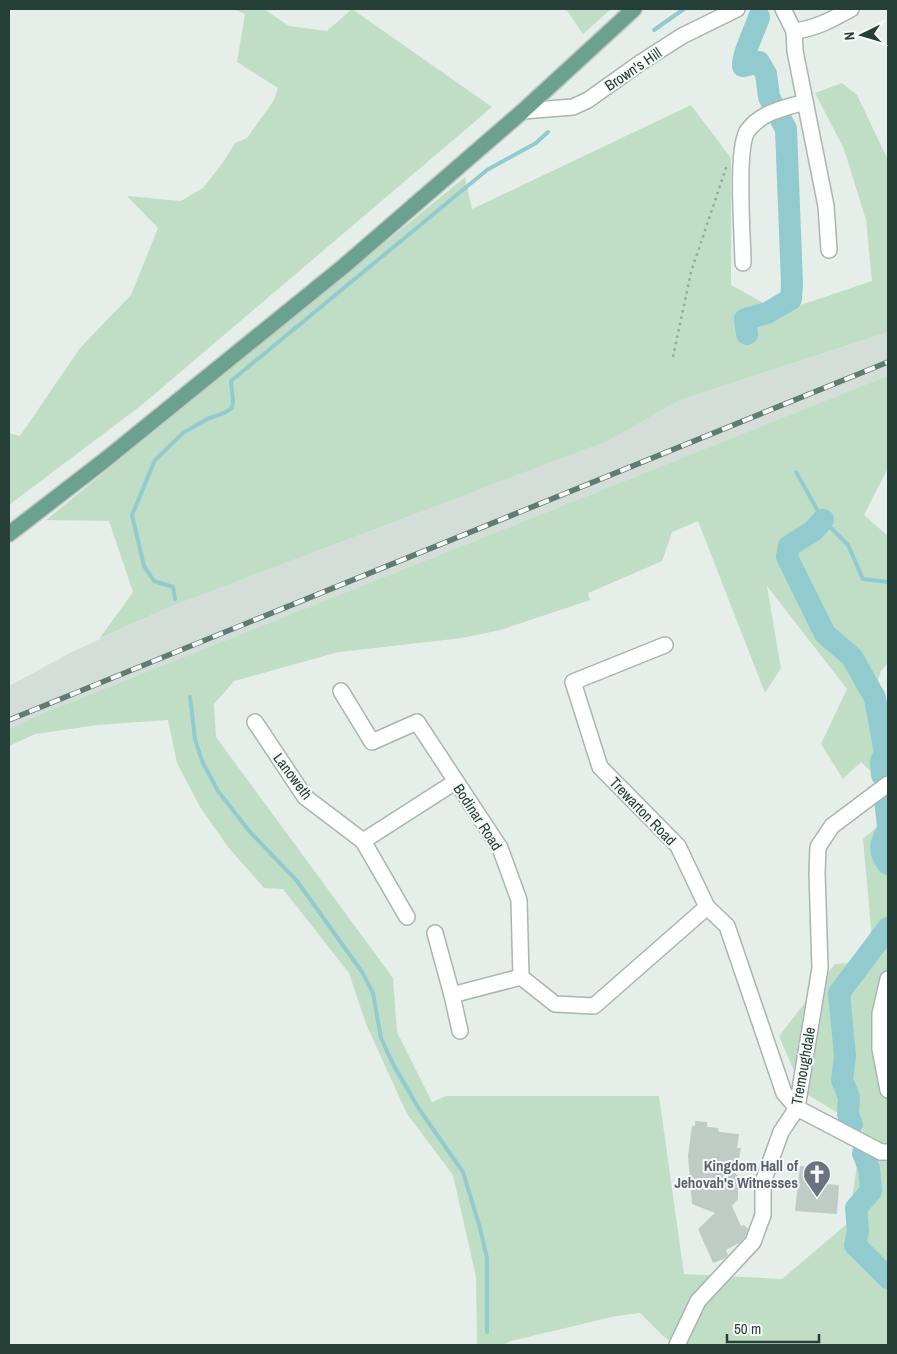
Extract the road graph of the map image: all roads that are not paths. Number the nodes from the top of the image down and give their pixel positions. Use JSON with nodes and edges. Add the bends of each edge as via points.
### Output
{"nodes":[{"id":1,"x":634,"y":9,"type":"edge"},
{"id":2,"x":737,"y":9,"type":"edge"},
{"id":3,"x":783,"y":9,"type":"edge"},
{"id":4,"x":851,"y":9,"type":"edge"},
{"id":5,"x":794,"y":31,"type":"junction"},
{"id":6,"x":805,"y":102,"type":"junction"},
{"id":7,"x":523,"y":111,"type":"junction"},
{"id":8,"x":829,"y":250,"type":"dead end"},
{"id":9,"x":743,"y":263,"type":"dead end"},
{"id":10,"x":9,"y":534,"type":"edge"},
{"id":11,"x":665,"y":645,"type":"dead end"},
{"id":12,"x":340,"y":691,"type":"dead end"},
{"id":13,"x":255,"y":722,"type":"dead end"},
{"id":14,"x":455,"y":782,"type":"junction"},
{"id":15,"x":888,"y":784,"type":"edge"},
{"id":16,"x":363,"y":841,"type":"junction"},
{"id":17,"x":706,"y":907,"type":"junction"},
{"id":18,"x":407,"y":916,"type":"dead end"},
{"id":19,"x":435,"y":933,"type":"dead end"},
{"id":20,"x":522,"y":977,"type":"junction"},
{"id":21,"x":888,"y":979,"type":"edge"},
{"id":22,"x":452,"y":995,"type":"junction"},
{"id":23,"x":460,"y":1031,"type":"dead end"},
{"id":24,"x":888,"y":1090,"type":"edge"},
{"id":25,"x":797,"y":1108,"type":"junction"},
{"id":26,"x":888,"y":1152,"type":"edge"},
{"id":27,"x":678,"y":1345,"type":"edge"}],
"edges":[{"from":1,"to":7,"type":"main road"},
{"from":2,"to":7,"type":"street","name":"Brown's Hill","via":[[682,36],[574,107]]},
{"from":3,"to":5,"type":"street"},
{"from":4,"to":5,"type":"street","via":[[807,30]]},
{"from":5,"to":6,"type":"street"},
{"from":6,"to":8,"type":"street","via":[[826,206]]},
{"from":6,"to":9,"type":"street","via":[[777,110],[758,120],[746,132],[742,148]]},
{"from":7,"to":10,"type":"main road","via":[[336,272]]},
{"from":11,"to":17,"type":"street","name":"Trewarton Road","via":[[573,682],[600,767],[678,846]]},
{"from":12,"to":14,"type":"street","name":"Bodinar Road","via":[[372,742],[417,722]]},
{"from":13,"to":16,"type":"street","name":"Lanoweth","via":[[305,797]]},
{"from":14,"to":16,"type":"street"},
{"from":14,"to":20,"type":"street","name":"Bodinar Road","via":[[500,848],[519,900]]},
{"from":15,"to":25,"type":"street","name":"Tremoughdale","via":[[832,826],[818,847],[820,968]]},
{"from":16,"to":18,"type":"street","name":"Lanoweth"},
{"from":17,"to":20,"type":"street","via":[[594,1006],[555,1004]]},
{"from":17,"to":25,"type":"street","name":"Trewarton Road","via":[[727,926],[784,1094]]},
{"from":19,"to":22,"type":"street"},
{"from":20,"to":22,"type":"street"},
{"from":21,"to":24,"type":"street","via":[[880,1014],[880,1049]]},
{"from":22,"to":23,"type":"street"},
{"from":25,"to":26,"type":"street","via":[[881,1152]]},
{"from":25,"to":27,"type":"street","name":"Tremoughdale","via":[[781,1132],[763,1182],[762,1215],[753,1242],[698,1301]]}]}
